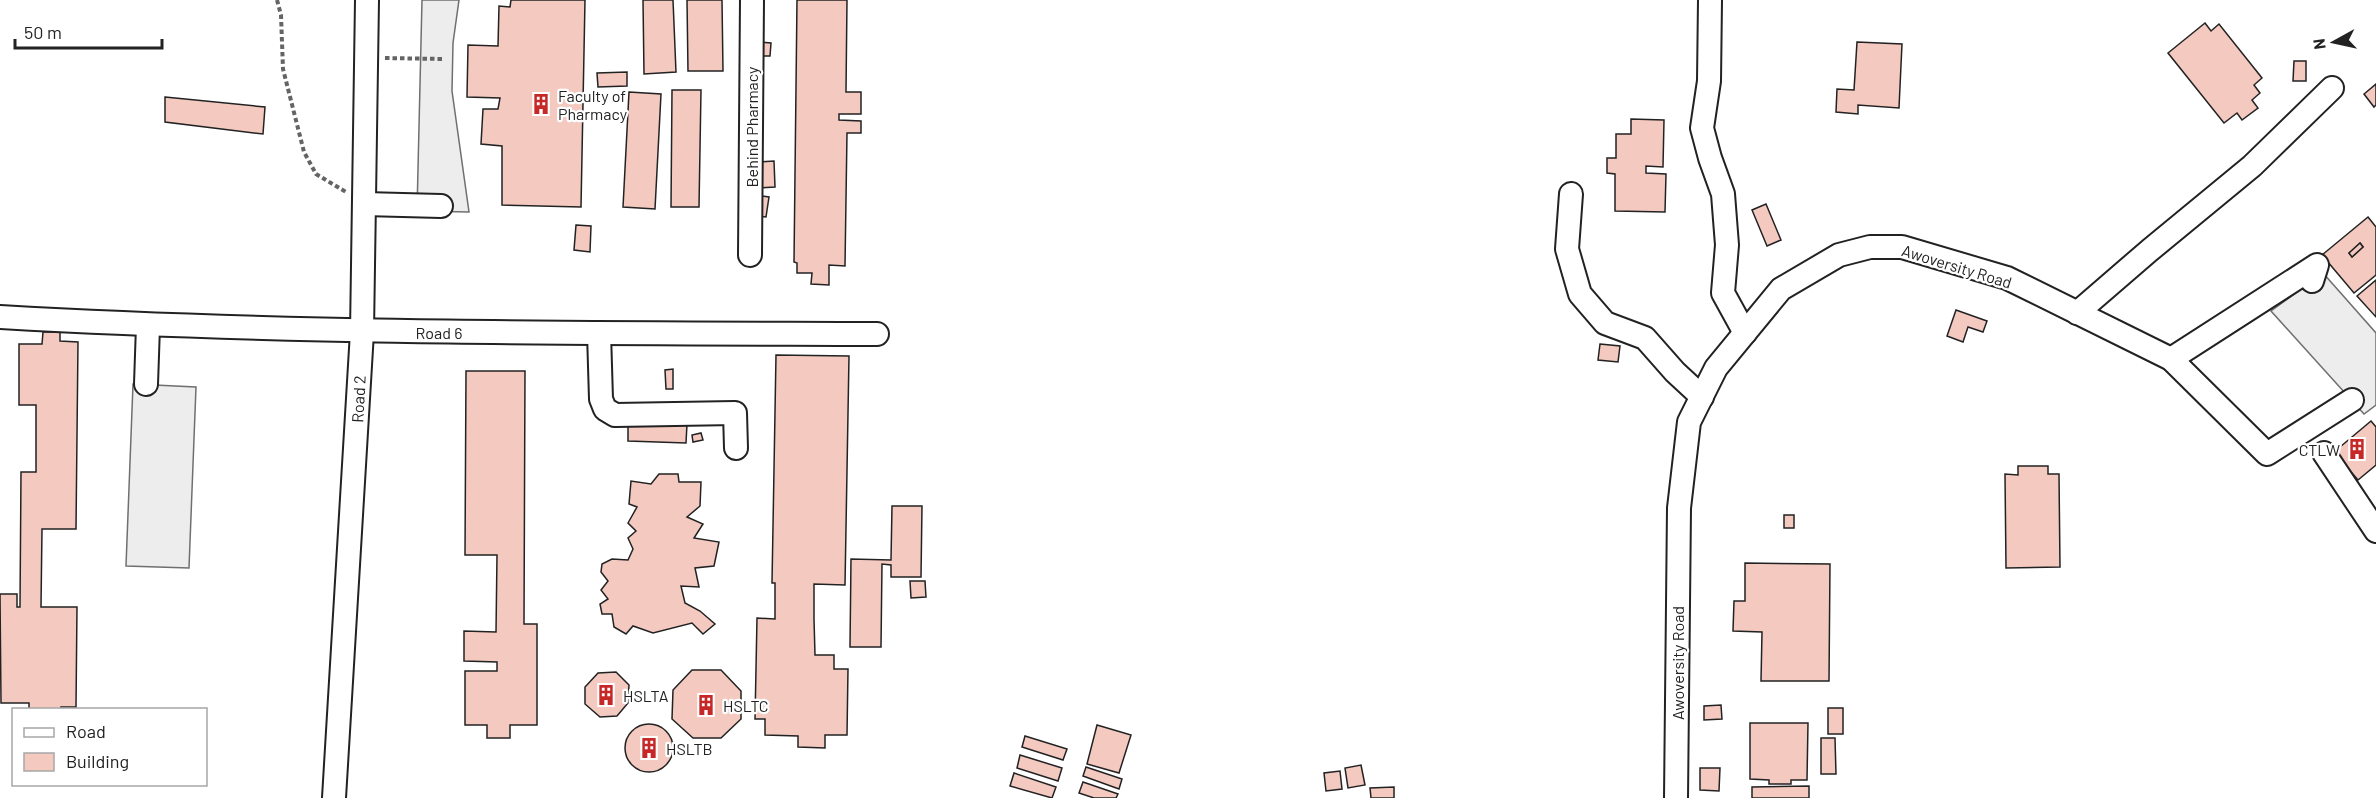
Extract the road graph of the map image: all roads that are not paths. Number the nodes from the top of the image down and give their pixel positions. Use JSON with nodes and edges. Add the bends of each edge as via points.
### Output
{"nodes":[{"id":1,"x":368,"y":0,"type":"edge"},
{"id":2,"x":752,"y":0,"type":"edge"},
{"id":3,"x":1710,"y":0,"type":"edge"},
{"id":4,"x":2332,"y":88,"type":"dead end"},
{"id":5,"x":1571,"y":194,"type":"dead end"},
{"id":6,"x":364,"y":204,"type":"junction"},
{"id":7,"x":441,"y":206,"type":"dead end"},
{"id":8,"x":750,"y":255,"type":"dead end"},
{"id":9,"x":2312,"y":281,"type":"dead end"},
{"id":10,"x":2077,"y":313,"type":"junction"},
{"id":11,"x":0,"y":317,"type":"edge"},
{"id":12,"x":148,"y":326,"type":"junction"},
{"id":13,"x":362,"y":332,"type":"junction"},
{"id":14,"x":599,"y":333,"type":"junction"},
{"id":15,"x":1745,"y":333,"type":"junction"},
{"id":16,"x":878,"y":334,"type":"dead end"},
{"id":17,"x":2171,"y":359,"type":"junction"},
{"id":18,"x":146,"y":384,"type":"dead end"},
{"id":19,"x":1702,"y":398,"type":"junction"},
{"id":20,"x":2352,"y":400,"type":"dead end"},
{"id":21,"x":736,"y":448,"type":"dead end"},
{"id":22,"x":2324,"y":453,"type":"dead end"},
{"id":23,"x":2376,"y":531,"type":"edge"},
{"id":24,"x":334,"y":798,"type":"edge"},
{"id":25,"x":1676,"y":798,"type":"edge"}],
"edges":[{"from":1,"to":6,"type":"street","name":"Road 2"},
{"from":2,"to":8,"type":"street","name":"Behind Pharmacy"},
{"from":3,"to":15,"type":"street","via":[[1709,81],[1702,128],[1723,194],[1727,245],[1723,293]]},
{"from":4,"to":10,"type":"street","via":[[2252,166]]},
{"from":5,"to":19,"type":"street","via":[[1567,249],[1580,294],[1605,322],[1646,338]]},
{"from":6,"to":7,"type":"street"},
{"from":6,"to":13,"type":"street","name":"Road 2"},
{"from":9,"to":17,"type":"street","via":[[2317,265]]},
{"from":10,"to":15,"type":"street","name":"Awoversity Road","via":[[2007,278],[1902,247],[1870,247],[1839,255],[1781,289]]},
{"from":10,"to":17,"type":"street","name":"Awoversity Road"},
{"from":11,"to":12,"type":"street","name":"Road 6"},
{"from":12,"to":13,"type":"street","name":"Road 6"},
{"from":12,"to":18,"type":"street"},
{"from":13,"to":14,"type":"street","name":"Road 6"},
{"from":13,"to":24,"type":"street","name":"Road 2"},
{"from":14,"to":16,"type":"street","name":"Road 6"},
{"from":14,"to":21,"type":"street","via":[[601,399],[605,409],[615,415],[735,413]]},
{"from":15,"to":19,"type":"street","name":"Awoversity Road","via":[[1716,368]]},
{"from":17,"to":20,"type":"street","name":"Awoversity Road","via":[[2267,454]]},
{"from":19,"to":25,"type":"street","name":"Awoversity Road","via":[[1689,422],[1679,508]]},
{"from":22,"to":23,"type":"street"}]}
